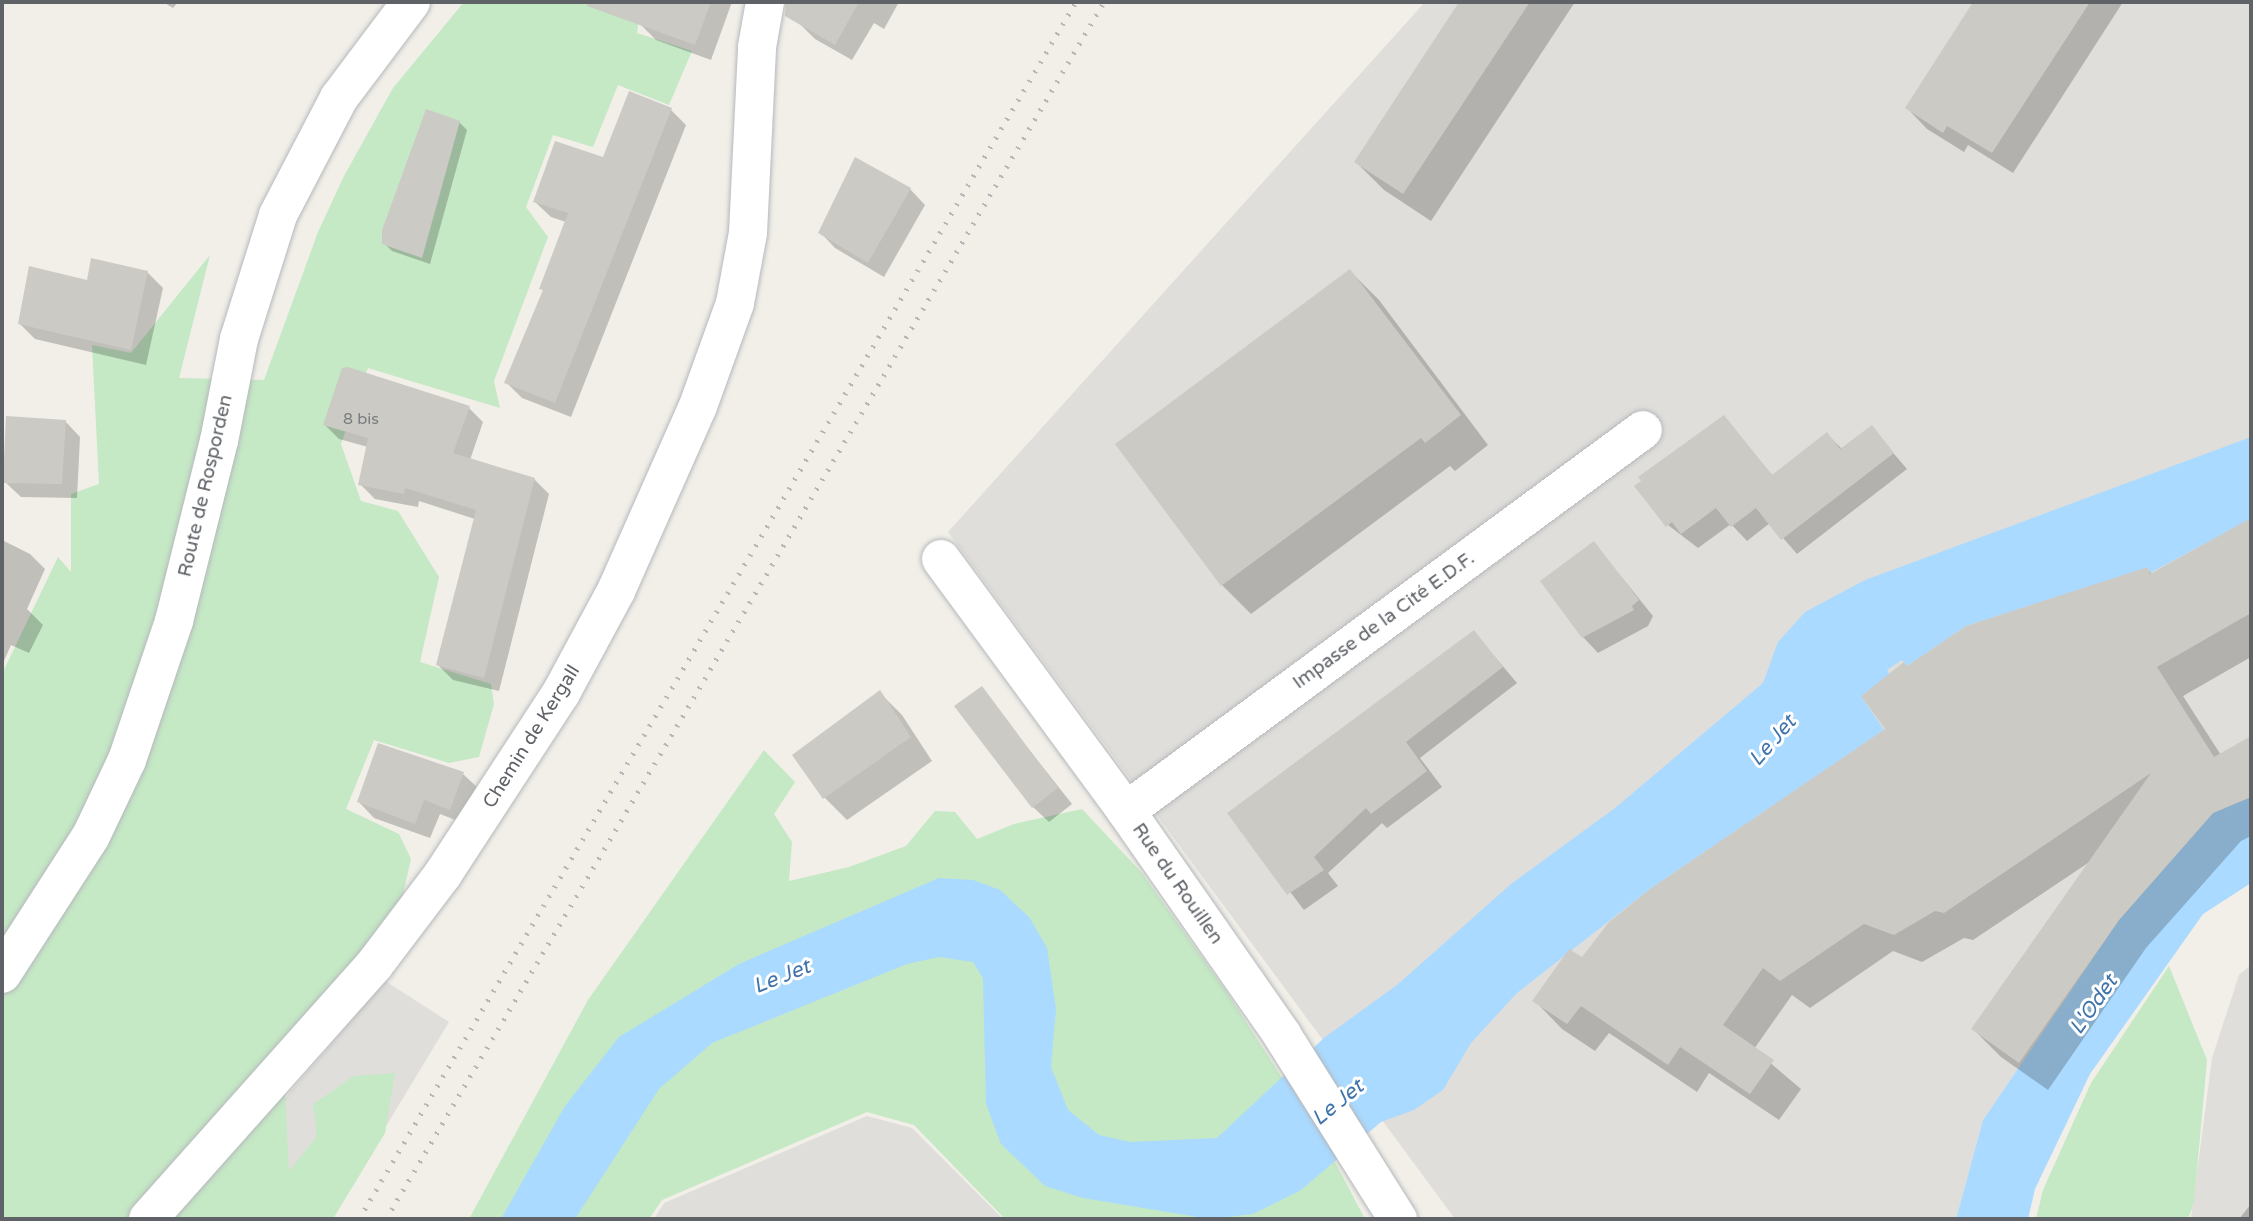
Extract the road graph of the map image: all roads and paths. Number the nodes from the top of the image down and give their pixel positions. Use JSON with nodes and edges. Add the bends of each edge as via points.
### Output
{"nodes":[{"id":1,"x":411,"y":2,"type":"edge"},
{"id":2,"x":765,"y":2,"type":"edge"},
{"id":3,"x":1643,"y":430,"type":"dead end"},
{"id":4,"x":941,"y":559,"type":"dead end"},
{"id":5,"x":1126,"y":811,"type":"junction"},
{"id":6,"x":2,"y":974,"type":"edge"},
{"id":7,"x":148,"y":1219,"type":"edge"},
{"id":8,"x":1398,"y":1219,"type":"edge"}],
"edges":[{"from":1,"to":6,"type":"street","name":"Route de Rosporden","via":[[339,99],[278,215],[239,339],[174,621],[127,760],[91,836]]},
{"from":2,"to":7,"type":"street","name":"Chemin de Kergall","via":[[757,47],[747,233],[735,303],[652,513],[561,694],[443,874],[375,964]]},
{"from":3,"to":5,"type":"street","name":"Impasse de la Cité E.D.F."},
{"from":4,"to":5,"type":"street","name":"Rue du Rouillen"},
{"from":5,"to":8,"type":"street","name":"Rue du Rouillen","via":[[1282,1035]]}]}
